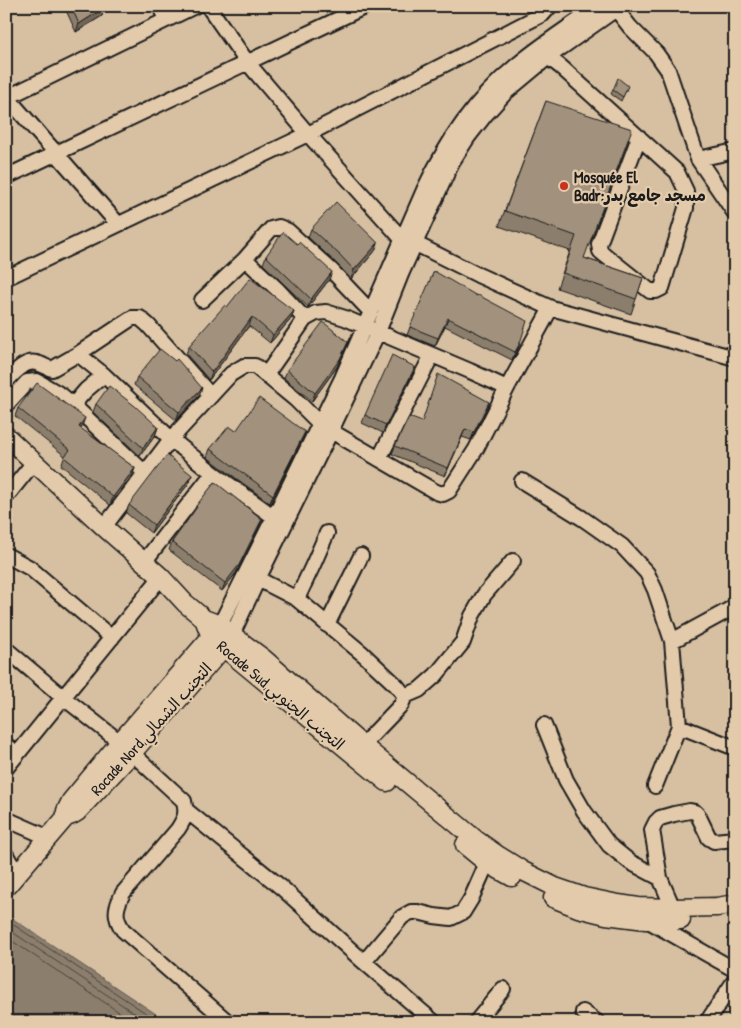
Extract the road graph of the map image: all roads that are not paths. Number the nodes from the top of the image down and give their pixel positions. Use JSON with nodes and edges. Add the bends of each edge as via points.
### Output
{"nodes":[{"id":1,"x":160,"y":6,"type":"edge"},
{"id":2,"x":195,"y":6,"type":"edge"},
{"id":3,"x":208,"y":6,"type":"edge"},
{"id":4,"x":366,"y":6,"type":"edge"},
{"id":5,"x":550,"y":6,"type":"edge"},
{"id":6,"x":599,"y":6,"type":"edge"},
{"id":7,"x":617,"y":7,"type":"edge"},
{"id":8,"x":166,"y":20,"type":"junction"},
{"id":9,"x":545,"y":52,"type":"junction"},
{"id":10,"x":247,"y":62,"type":"junction"},
{"id":11,"x":7,"y":97,"type":"edge"},
{"id":12,"x":308,"y":134,"type":"junction"},
{"id":13,"x":639,"y":137,"type":"junction"},
{"id":14,"x":735,"y":152,"type":"edge"},
{"id":15,"x":56,"y":153,"type":"junction"},
{"id":16,"x":698,"y":160,"type":"junction"},
{"id":17,"x":6,"y":177,"type":"edge"},
{"id":18,"x":734,"y":212,"type":"edge"},
{"id":19,"x":118,"y":224,"type":"junction"},
{"id":20,"x":409,"y":242,"type":"junction"},
{"id":21,"x":245,"y":259,"type":"junction"},
{"id":22,"x":397,"y":270,"type":"junction"},
{"id":23,"x":6,"y":278,"type":"edge"},
{"id":24,"x":202,"y":300,"type":"dead end"},
{"id":25,"x":551,"y":308,"type":"junction"},
{"id":26,"x":371,"y":312,"type":"junction"},
{"id":27,"x":305,"y":319,"type":"junction"},
{"id":28,"x":364,"y":327,"type":"junction"},
{"id":29,"x":378,"y":332,"type":"junction"},
{"id":30,"x":78,"y":354,"type":"junction"},
{"id":31,"x":432,"y":355,"type":"junction"},
{"id":32,"x":735,"y":358,"type":"edge"},
{"id":33,"x":104,"y":375,"type":"junction"},
{"id":34,"x":266,"y":376,"type":"junction"},
{"id":35,"x":6,"y":381,"type":"edge"},
{"id":36,"x":507,"y":388,"type":"junction"},
{"id":37,"x":211,"y":396,"type":"junction"},
{"id":38,"x":6,"y":405,"type":"edge"},
{"id":39,"x":73,"y":405,"type":"junction"},
{"id":40,"x":326,"y":428,"type":"junction"},
{"id":41,"x":6,"y":436,"type":"edge"},
{"id":42,"x":171,"y":439,"type":"junction"},
{"id":43,"x":379,"y":459,"type":"junction"},
{"id":44,"x":34,"y":462,"type":"junction"},
{"id":45,"x":145,"y":473,"type":"junction"},
{"id":46,"x":214,"y":473,"type":"junction"},
{"id":47,"x":522,"y":481,"type":"dead end"},
{"id":48,"x":6,"y":497,"type":"edge"},
{"id":49,"x":274,"y":517,"type":"junction"},
{"id":50,"x":104,"y":527,"type":"junction"},
{"id":51,"x":327,"y":533,"type":"dead end"},
{"id":52,"x":6,"y":554,"type":"edge"},
{"id":53,"x":361,"y":556,"type":"dead end"},
{"id":54,"x":514,"y":561,"type":"dead end"},
{"id":55,"x":144,"y":562,"type":"junction"},
{"id":56,"x":162,"y":577,"type":"junction"},
{"id":57,"x":258,"y":579,"type":"junction"},
{"id":58,"x":297,"y":599,"type":"junction"},
{"id":59,"x":735,"y":606,"type":"edge"},
{"id":60,"x":327,"y":625,"type":"junction"},
{"id":61,"x":218,"y":633,"type":"junction"},
{"id":62,"x":112,"y":638,"type":"junction"},
{"id":63,"x":672,"y":641,"type":"junction"},
{"id":64,"x":6,"y":650,"type":"edge"},
{"id":65,"x":405,"y":696,"type":"junction"},
{"id":66,"x":64,"y":698,"type":"junction"},
{"id":67,"x":544,"y":725,"type":"dead end"},
{"id":68,"x":679,"y":726,"type":"junction"},
{"id":69,"x":735,"y":746,"type":"edge"},
{"id":70,"x":126,"y":748,"type":"junction"},
{"id":71,"x":12,"y":749,"type":"edge"},
{"id":72,"x":358,"y":750,"type":"junction"},
{"id":73,"x":6,"y":768,"type":"edge"},
{"id":74,"x":655,"y":786,"type":"dead end"},
{"id":75,"x":187,"y":811,"type":"junction"},
{"id":76,"x":6,"y":819,"type":"edge"},
{"id":77,"x":47,"y":837,"type":"junction"},
{"id":78,"x":735,"y":839,"type":"edge"},
{"id":79,"x":6,"y":856,"type":"edge"},
{"id":80,"x":487,"y":863,"type":"junction"},
{"id":81,"x":660,"y":878,"type":"junction"},
{"id":82,"x":12,"y":880,"type":"edge"},
{"id":83,"x":618,"y":904,"type":"junction"},
{"id":84,"x":735,"y":904,"type":"edge"},
{"id":85,"x":673,"y":908,"type":"junction"},
{"id":86,"x":735,"y":916,"type":"edge"},
{"id":87,"x":646,"y":920,"type":"junction"},
{"id":88,"x":364,"y":962,"type":"junction"},
{"id":89,"x":735,"y":970,"type":"edge"},
{"id":90,"x":735,"y":980,"type":"edge"},
{"id":91,"x":503,"y":989,"type":"dead end"},
{"id":92,"x":583,"y":1012,"type":"dead end"},
{"id":93,"x":228,"y":1022,"type":"edge"},
{"id":94,"x":434,"y":1022,"type":"edge"},
{"id":95,"x":476,"y":1022,"type":"edge"},
{"id":96,"x":597,"y":1022,"type":"edge"},
{"id":97,"x":707,"y":1022,"type":"edge"}],
"edges":[{"from":1,"to":8,"type":"street"},
{"from":2,"to":8,"type":"street"},
{"from":3,"to":10,"type":"street"},
{"from":4,"to":10,"type":"street"},
{"from":5,"to":12,"type":"street","via":[[543,14]]},
{"from":6,"to":9,"type":"street"},
{"from":7,"to":9,"type":"street"},
{"from":7,"to":16,"type":"street","via":[[668,70]]},
{"from":8,"to":11,"type":"street"},
{"from":9,"to":13,"type":"street"},
{"from":9,"to":20,"type":"street","via":[[516,66],[493,87],[453,135],[424,190]]},
{"from":10,"to":12,"type":"street"},
{"from":10,"to":15,"type":"street"},
{"from":11,"to":15,"type":"street"},
{"from":12,"to":19,"type":"street"},
{"from":12,"to":20,"type":"street"},
{"from":13,"to":13,"type":"street","via":[[599,244],[600,251],[606,256],[650,290],[656,291],[662,288],[684,217],[686,191],[677,172]]},
{"from":14,"to":16,"type":"street"},
{"from":15,"to":17,"type":"street"},
{"from":15,"to":19,"type":"street"},
{"from":16,"to":18,"type":"street"},
{"from":19,"to":23,"type":"street"},
{"from":20,"to":22,"type":"street"},
{"from":20,"to":25,"type":"street"},
{"from":21,"to":24,"type":"street"},
{"from":21,"to":26,"type":"street","via":[[271,229],[279,227],[288,231],[332,271]]},
{"from":21,"to":27,"type":"street"},
{"from":22,"to":26,"type":"street"},
{"from":22,"to":29,"type":"street"},
{"from":25,"to":32,"type":"street"},
{"from":25,"to":36,"type":"street"},
{"from":26,"to":28,"type":"street"},
{"from":27,"to":28,"type":"street","via":[[326,312]]},
{"from":27,"to":34,"type":"street"},
{"from":28,"to":29,"type":"street"},
{"from":28,"to":40,"type":"street"},
{"from":29,"to":31,"type":"street"},
{"from":29,"to":40,"type":"street"},
{"from":30,"to":33,"type":"street"},
{"from":30,"to":35,"type":"street","via":[[52,369],[29,363]]},
{"from":30,"to":37,"type":"street","via":[[132,318],[140,318]]},
{"from":31,"to":36,"type":"street"},
{"from":31,"to":43,"type":"street"},
{"from":33,"to":39,"type":"street"},
{"from":33,"to":42,"type":"street"},
{"from":34,"to":37,"type":"street","via":[[255,366],[244,366],[231,374]]},
{"from":34,"to":40,"type":"street"},
{"from":36,"to":43,"type":"street","via":[[476,449],[449,492],[436,492]]},
{"from":37,"to":42,"type":"street"},
{"from":38,"to":39,"type":"street","via":[[27,382],[37,381]]},
{"from":39,"to":45,"type":"street"},
{"from":40,"to":43,"type":"street"},
{"from":40,"to":49,"type":"street"},
{"from":40,"to":57,"type":"street"},
{"from":41,"to":44,"type":"main road","name":"Rocade Sud,التجنب الجنوبي"},
{"from":42,"to":45,"type":"street"},
{"from":42,"to":46,"type":"street"},
{"from":44,"to":48,"type":"street"},
{"from":44,"to":50,"type":"main road","name":"Rocade Sud,التجنب الجنوبي"},
{"from":45,"to":50,"type":"street"},
{"from":46,"to":49,"type":"street"},
{"from":46,"to":55,"type":"street"},
{"from":47,"to":63,"type":"street","via":[[622,546],[647,573]]},
{"from":49,"to":61,"type":"street"},
{"from":50,"to":55,"type":"main road","name":"Rocade Sud,التجنب الجنوبي"},
{"from":51,"to":58,"type":"street"},
{"from":52,"to":62,"type":"street","via":[[30,568]]},
{"from":53,"to":60,"type":"street"},
{"from":54,"to":65,"type":"street","via":[[484,595],[463,642],[436,675]]},
{"from":55,"to":56,"type":"main road","name":"Rocade Sud,التجنب الجنوبي"},
{"from":56,"to":61,"type":"main road","name":"Rocade Sud,التجنب الجنوبي"},
{"from":56,"to":62,"type":"street"},
{"from":57,"to":58,"type":"street"},
{"from":57,"to":61,"type":"street"},
{"from":58,"to":60,"type":"street"},
{"from":59,"to":63,"type":"street"},
{"from":60,"to":65,"type":"street","via":[[363,654]]},
{"from":61,"to":70,"type":"main road","name":"Rocade Nord,التجنب الشمالي"},
{"from":61,"to":72,"type":"main road","name":"Rocade Sud,التجنب الجنوبي","via":[[248,666]]},
{"from":62,"to":66,"type":"street"},
{"from":63,"to":68,"type":"street"},
{"from":64,"to":66,"type":"street"},
{"from":65,"to":72,"type":"street","via":[[401,705]]},
{"from":66,"to":70,"type":"street"},
{"from":66,"to":71,"type":"street"},
{"from":67,"to":81,"type":"street","via":[[566,780],[609,845],[630,862]]},
{"from":68,"to":69,"type":"street"},
{"from":68,"to":74,"type":"street"},
{"from":70,"to":75,"type":"street","via":[[184,801]]},
{"from":70,"to":77,"type":"main road","name":"Rocade Nord,التجنب الشمالي","via":[[78,812],[66,817]]},
{"from":71,"to":73,"type":"street"},
{"from":72,"to":80,"type":"main road","name":"Rocade Sud,التجنب الجنوبي"},
{"from":72,"to":83,"type":"main road","name":"Rocade Sud,التجنب الجنوبي","via":[[475,839],[523,871],[584,897]]},
{"from":75,"to":88,"type":"street","via":[[282,888]]},
{"from":75,"to":93,"type":"street","via":[[178,829],[123,893],[117,904],[116,920],[123,930]]},
{"from":76,"to":77,"type":"street"},
{"from":77,"to":82,"type":"main road","name":"Rocade Nord,التجنب الشمالي"},
{"from":78,"to":81,"type":"street","via":[[714,841],[709,838],[695,812],[660,818],[652,830]]},
{"from":79,"to":82,"type":"street"},
{"from":80,"to":87,"type":"main road","name":"Rocade Sud,التجنب الجنوبي","via":[[543,894],[578,908]]},
{"from":80,"to":88,"type":"street","via":[[462,912],[451,918],[418,912],[402,916]]},
{"from":81,"to":85,"type":"street"},
{"from":83,"to":85,"type":"main road","name":"Rocade Sud,التجنب الجنوبي"},
{"from":83,"to":87,"type":"street"},
{"from":84,"to":85,"type":"main road","name":"Rocade Sud,التجنب الجنوبي"},
{"from":86,"to":87,"type":"main road","name":"Rocade Sud,التجنب الجنوبي"},
{"from":87,"to":89,"type":"street"},
{"from":88,"to":94,"type":"street"},
{"from":90,"to":97,"type":"street"},
{"from":91,"to":95,"type":"street"},
{"from":92,"to":96,"type":"street"}]}
